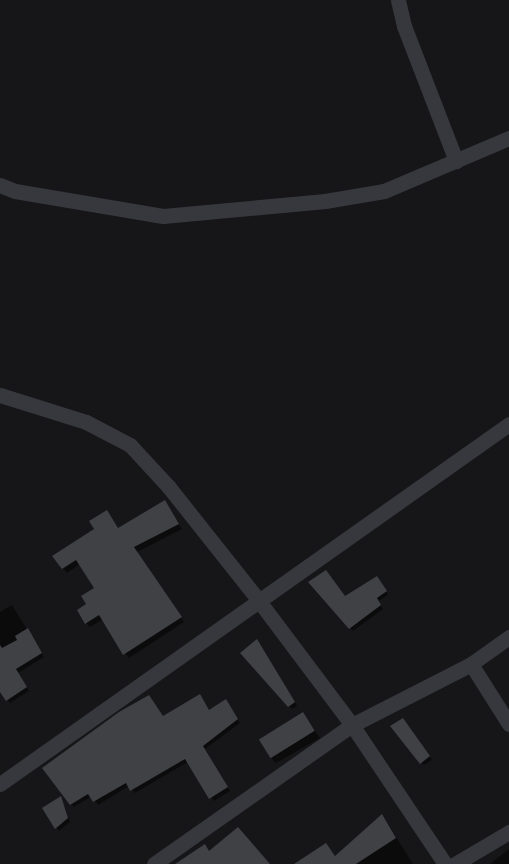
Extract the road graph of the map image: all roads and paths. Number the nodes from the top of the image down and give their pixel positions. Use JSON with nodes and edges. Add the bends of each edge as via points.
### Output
{"nodes":[{"id":1,"x":398,"y":0,"type":"edge"},
{"id":2,"x":509,"y":138,"type":"edge"},
{"id":3,"x":456,"y":160,"type":"junction"},
{"id":4,"x":0,"y":185,"type":"edge"},
{"id":5,"x":0,"y":395,"type":"edge"},
{"id":6,"x":509,"y":424,"type":"edge"},
{"id":7,"x":259,"y":602,"type":"junction"},
{"id":8,"x":509,"y":637,"type":"edge"},
{"id":9,"x":471,"y":664,"type":"junction"},
{"id":10,"x":509,"y":724,"type":"edge"},
{"id":11,"x":352,"y":725,"type":"junction"},
{"id":12,"x":0,"y":784,"type":"edge"},
{"id":13,"x":509,"y":832,"type":"edge"},
{"id":14,"x":154,"y":864,"type":"edge"},
{"id":15,"x":445,"y":864,"type":"edge"},
{"id":16,"x":455,"y":864,"type":"edge"}],
"edges":[{"from":1,"to":3,"type":"street","via":[[404,26]]},
{"from":2,"to":3,"type":"street"},
{"from":3,"to":4,"type":"street","via":[[384,191],[325,201],[163,216],[15,191]]},
{"from":5,"to":7,"type":"street","via":[[86,422],[130,445],[168,486]]},
{"from":6,"to":7,"type":"street"},
{"from":7,"to":11,"type":"street"},
{"from":7,"to":12,"type":"street"},
{"from":8,"to":9,"type":"street"},
{"from":9,"to":10,"type":"street"},
{"from":9,"to":11,"type":"street"},
{"from":11,"to":14,"type":"street"},
{"from":11,"to":15,"type":"street"},
{"from":13,"to":16,"type":"street"}]}
